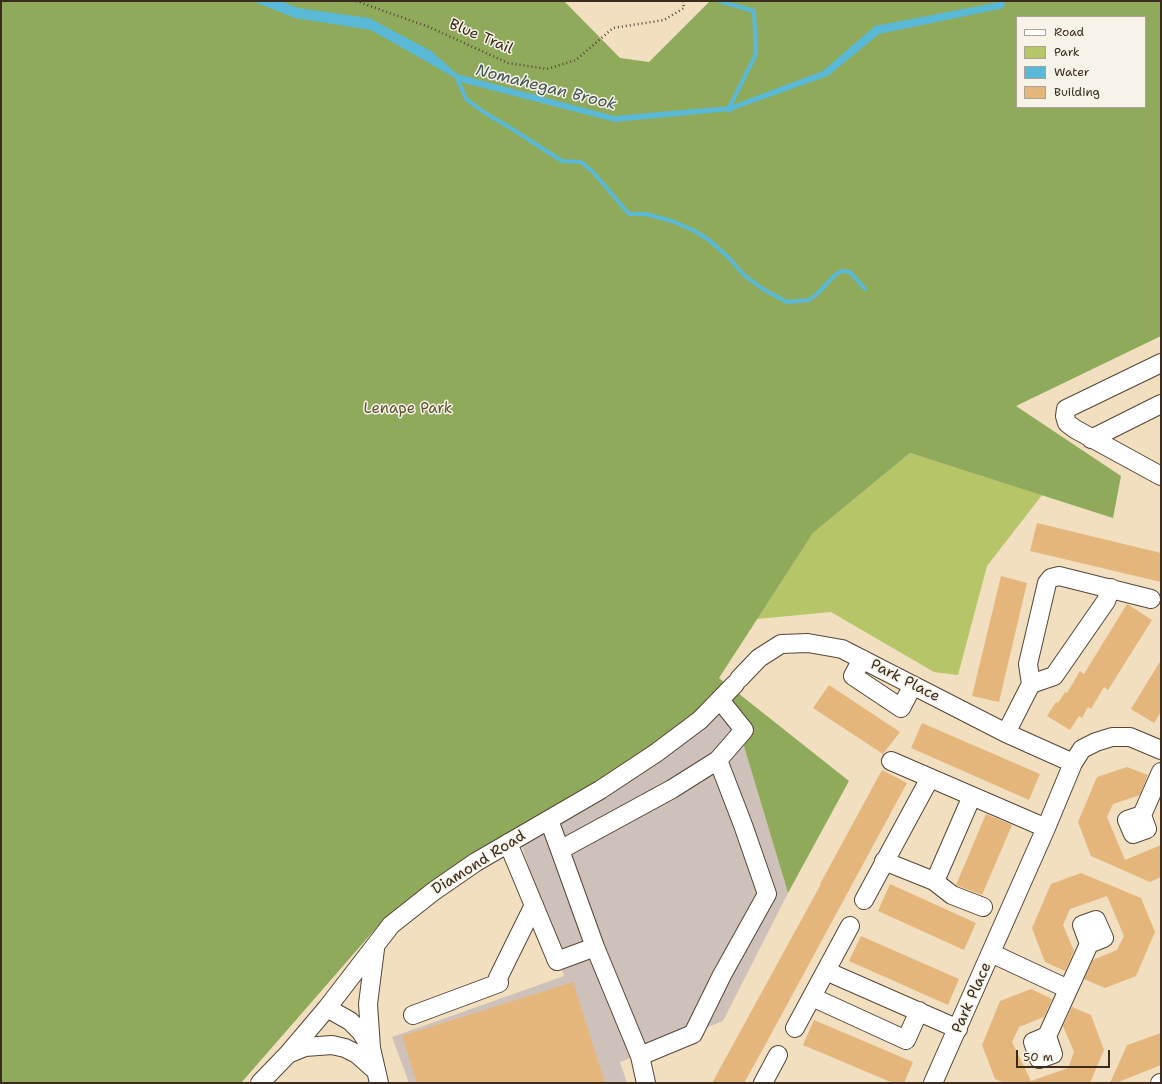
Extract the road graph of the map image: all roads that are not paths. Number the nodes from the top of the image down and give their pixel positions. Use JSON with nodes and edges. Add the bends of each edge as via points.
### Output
{"nodes":[{"id":1,"x":1161,"y":363,"type":"edge"},
{"id":2,"x":1161,"y":404,"type":"edge"},
{"id":3,"x":1092,"y":438,"type":"junction"},
{"id":4,"x":1161,"y":476,"type":"edge"},
{"id":5,"x":1111,"y":588,"type":"junction"},
{"id":6,"x":1151,"y":599,"type":"dead end"},
{"id":7,"x":862,"y":659,"type":"junction"},
{"id":8,"x":737,"y":681,"type":"joint"},
{"id":9,"x":1031,"y":684,"type":"junction"},
{"id":10,"x":913,"y":685,"type":"junction"},
{"id":11,"x":720,"y":700,"type":"junction"},
{"id":12,"x":1006,"y":733,"type":"junction"},
{"id":13,"x":1161,"y":750,"type":"edge"},
{"id":14,"x":718,"y":760,"type":"junction"},
{"id":15,"x":891,"y":761,"type":"dead end"},
{"id":16,"x":1073,"y":763,"type":"junction"},
{"id":17,"x":1161,"y":772,"type":"edge"},
{"id":18,"x":930,"y":778,"type":"junction"},
{"id":19,"x":972,"y":796,"type":"junction"},
{"id":20,"x":1142,"y":815,"type":"dead end"},
{"id":21,"x":549,"y":820,"type":"junction"},
{"id":22,"x":1046,"y":828,"type":"junction"},
{"id":23,"x":508,"y":844,"type":"junction"},
{"id":24,"x":560,"y":850,"type":"junction"},
{"id":25,"x":884,"y":861,"type":"junction"},
{"id":26,"x":935,"y":881,"type":"junction"},
{"id":27,"x":864,"y":900,"type":"dead end"},
{"id":28,"x":534,"y":905,"type":"junction"},
{"id":29,"x":983,"y":907,"type":"dead end"},
{"id":30,"x":850,"y":926,"type":"dead end"},
{"id":31,"x":1089,"y":944,"type":"dead end"},
{"id":32,"x":376,"y":946,"type":"junction"},
{"id":33,"x":596,"y":947,"type":"junction"},
{"id":34,"x":991,"y":953,"type":"junction"},
{"id":35,"x":826,"y":971,"type":"junction"},
{"id":36,"x":1068,"y":989,"type":"junction"},
{"id":37,"x":812,"y":997,"type":"junction"},
{"id":38,"x":327,"y":1008,"type":"junction"},
{"id":39,"x":920,"y":1011,"type":"junction"},
{"id":40,"x":413,"y":1015,"type":"dead end"},
{"id":41,"x":795,"y":1028,"type":"dead end"},
{"id":42,"x":958,"y":1029,"type":"junction"},
{"id":43,"x":1047,"y":1036,"type":"dead end"},
{"id":44,"x":371,"y":1048,"type":"junction"},
{"id":45,"x":288,"y":1054,"type":"junction"},
{"id":46,"x":778,"y":1055,"type":"dead end"},
{"id":47,"x":640,"y":1056,"type":"junction"},
{"id":48,"x":377,"y":1076,"type":"edge"},
{"id":49,"x":938,"y":1082,"type":"edge"},
{"id":50,"x":260,"y":1083,"type":"edge"},
{"id":51,"x":646,"y":1083,"type":"edge"},
{"id":52,"x":763,"y":1083,"type":"edge"}],
"edges":[{"from":1,"to":3,"type":"street","via":[[1066,408],[1067,423]]},
{"from":2,"to":3,"type":"street"},
{"from":3,"to":4,"type":"street"},
{"from":5,"to":6,"type":"street"},
{"from":5,"to":9,"type":"street","via":[[1106,601],[1054,676]]},
{"from":5,"to":9,"type":"street","via":[[1059,576],[1051,578],[1047,583],[1028,664]]},
{"from":7,"to":8,"type":"street","name":"Park Place","via":[[842,649],[808,643],[781,644],[759,658]]},
{"from":7,"to":10,"type":"street","name":"Park Place"},
{"from":7,"to":10,"type":"street","via":[[853,676],[901,708]]},
{"from":8,"to":11,"type":"street","name":"Diamond Road"},
{"from":9,"to":12,"type":"street"},
{"from":10,"to":12,"type":"street","name":"Park Place"},
{"from":11,"to":14,"type":"street","via":[[744,730]]},
{"from":11,"to":21,"type":"street","name":"Diamond Road","via":[[700,720],[656,754]]},
{"from":12,"to":16,"type":"street","name":"Park Place"},
{"from":13,"to":16,"type":"street","name":"Park Place","via":[[1130,737],[1112,737],[1082,749]]},
{"from":14,"to":24,"type":"street","via":[[672,789]]},
{"from":14,"to":47,"type":"street","via":[[767,894],[693,1034]]},
{"from":15,"to":18,"type":"street"},
{"from":16,"to":22,"type":"street","name":"Park Place"},
{"from":17,"to":20,"type":"street"},
{"from":18,"to":19,"type":"street"},
{"from":18,"to":25,"type":"street"},
{"from":19,"to":22,"type":"street"},
{"from":19,"to":26,"type":"street"},
{"from":21,"to":23,"type":"street","name":"Diamond Road"},
{"from":21,"to":24,"type":"street"},
{"from":22,"to":34,"type":"street","name":"Park Place"},
{"from":23,"to":28,"type":"street"},
{"from":23,"to":32,"type":"street","name":"Diamond Road","via":[[434,891],[391,925]]},
{"from":24,"to":33,"type":"street"},
{"from":25,"to":26,"type":"street"},
{"from":25,"to":27,"type":"street"},
{"from":26,"to":29,"type":"street","via":[[952,895]]},
{"from":28,"to":33,"type":"street","via":[[557,961]]},
{"from":28,"to":40,"type":"street","via":[[498,978],[499,983]]},
{"from":30,"to":35,"type":"street"},
{"from":31,"to":36,"type":"street"},
{"from":32,"to":38,"type":"street","name":"Diamond Road"},
{"from":32,"to":44,"type":"street","via":[[368,1004]]},
{"from":33,"to":47,"type":"street"},
{"from":34,"to":36,"type":"street"},
{"from":34,"to":42,"type":"street","name":"Park Place"},
{"from":35,"to":37,"type":"street"},
{"from":35,"to":39,"type":"street"},
{"from":36,"to":43,"type":"street"},
{"from":37,"to":39,"type":"street","via":[[906,1040]]},
{"from":37,"to":41,"type":"street"},
{"from":38,"to":44,"type":"street","via":[[356,1026]]},
{"from":38,"to":45,"type":"street","name":"Diamond Road"},
{"from":39,"to":42,"type":"street"},
{"from":42,"to":49,"type":"street","name":"Park Place"},
{"from":44,"to":48,"type":"street"},
{"from":45,"to":48,"type":"street","via":[[305,1047],[332,1045],[351,1051]]},
{"from":45,"to":50,"type":"street","name":"Diamond Road"},
{"from":46,"to":52,"type":"street"},
{"from":47,"to":51,"type":"street"}]}
